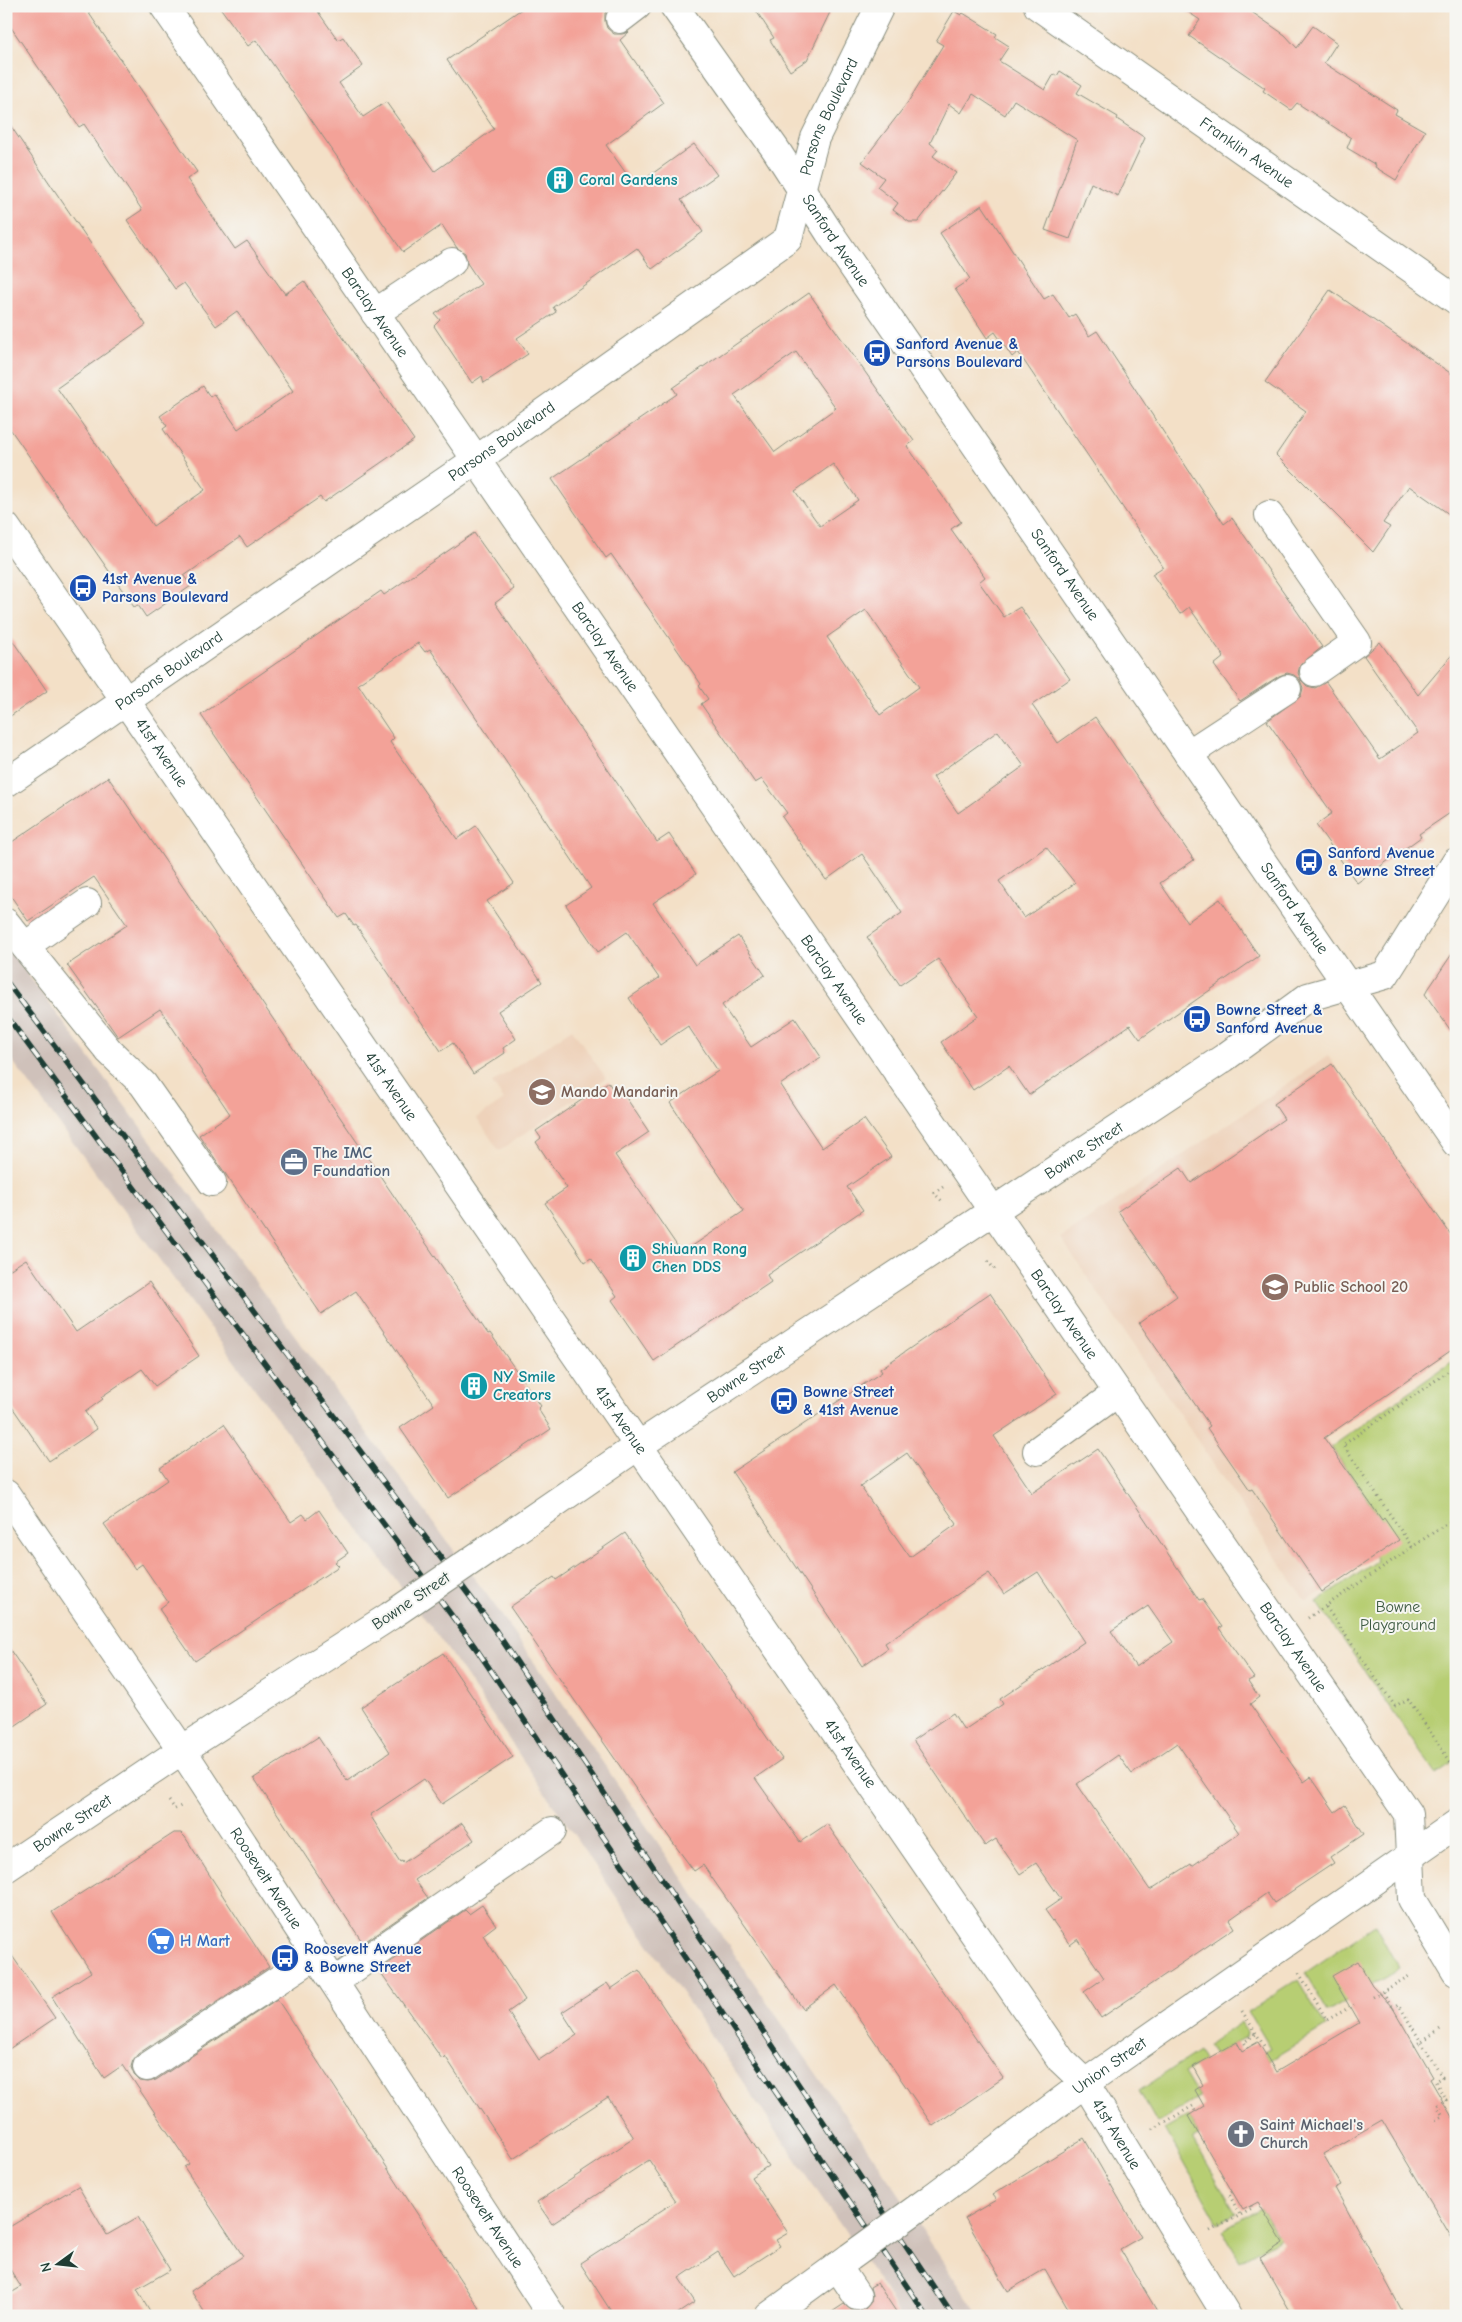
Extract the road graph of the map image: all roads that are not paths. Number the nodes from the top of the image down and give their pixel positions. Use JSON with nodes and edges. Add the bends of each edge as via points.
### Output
{"nodes":[{"id":1,"x":164,"y":6,"type":"edge"},
{"id":2,"x":674,"y":6,"type":"edge"},
{"id":3,"x":880,"y":6,"type":"edge"},
{"id":4,"x":1038,"y":6,"type":"edge"},
{"id":5,"x":801,"y":190,"type":"junction"},
{"id":6,"x":452,"y":262,"type":"dead end"},
{"id":7,"x":1456,"y":300,"type":"edge"},
{"id":8,"x":375,"y":313,"type":"junction"},
{"id":9,"x":476,"y":460,"type":"junction"},
{"id":10,"x":1269,"y":515,"type":"dead end"},
{"id":11,"x":6,"y":527,"type":"edge"},
{"id":12,"x":1314,"y":672,"type":"dead end"},
{"id":13,"x":1287,"y":689,"type":"dead end"},
{"id":14,"x":126,"y":700,"type":"junction"},
{"id":15,"x":1188,"y":754,"type":"junction"},
{"id":16,"x":6,"y":783,"type":"edge"},
{"id":17,"x":1456,"y":862,"type":"edge"},
{"id":18,"x":87,"y":903,"type":"dead end"},
{"id":19,"x":6,"y":923,"type":"edge"},
{"id":20,"x":25,"y":946,"type":"junction"},
{"id":21,"x":1350,"y":986,"type":"junction"},
{"id":22,"x":1456,"y":1142,"type":"edge"},
{"id":23,"x":212,"y":1182,"type":"dead end"},
{"id":24,"x":992,"y":1211,"type":"junction"},
{"id":25,"x":1117,"y":1393,"type":"junction"},
{"id":26,"x":638,"y":1446,"type":"junction"},
{"id":27,"x":1037,"y":1450,"type":"dead end"},
{"id":28,"x":6,"y":1494,"type":"edge"},
{"id":29,"x":182,"y":1750,"type":"junction"},
{"id":30,"x":1456,"y":1824,"type":"edge"},
{"id":31,"x":552,"y":1832,"type":"dead end"},
{"id":32,"x":1409,"y":1855,"type":"junction"},
{"id":33,"x":6,"y":1868,"type":"edge"},
{"id":34,"x":316,"y":1955,"type":"junction"},
{"id":35,"x":1456,"y":1972,"type":"edge"},
{"id":36,"x":334,"y":1982,"type":"junction"},
{"id":37,"x":147,"y":2068,"type":"dead end"},
{"id":38,"x":1085,"y":2083,"type":"junction"},
{"id":39,"x":844,"y":2262,"type":"junction"},
{"id":40,"x":857,"y":2296,"type":"dead end"},
{"id":41,"x":552,"y":2316,"type":"edge"},
{"id":42,"x":769,"y":2316,"type":"edge"},
{"id":43,"x":1227,"y":2316,"type":"edge"}],
"edges":[{"from":1,"to":8,"type":"street","name":"Barclay Avenue"},
{"from":2,"to":5,"type":"street","name":"Sanford Avenue"},
{"from":3,"to":5,"type":"street","name":"Parsons Boulevard","via":[[815,138]]},
{"from":4,"to":7,"type":"street","name":"Franklin Avenue"},
{"from":5,"to":9,"type":"street","name":"Parsons Boulevard","via":[[788,239]]},
{"from":5,"to":15,"type":"street","name":"Sanford Avenue"},
{"from":6,"to":8,"type":"street"},
{"from":8,"to":9,"type":"street","name":"Barclay Avenue"},
{"from":9,"to":14,"type":"street","name":"Parsons Boulevard"},
{"from":9,"to":24,"type":"street","name":"Barclay Avenue"},
{"from":10,"to":12,"type":"street","via":[[1357,642]]},
{"from":11,"to":14,"type":"street","name":"41st Avenue"},
{"from":13,"to":15,"type":"street"},
{"from":14,"to":16,"type":"street","name":"Parsons Boulevard"},
{"from":14,"to":26,"type":"street","name":"41st Avenue"},
{"from":15,"to":21,"type":"street","name":"Sanford Avenue"},
{"from":17,"to":21,"type":"street","name":"Bowne Street","via":[[1385,975]]},
{"from":18,"to":20,"type":"street"},
{"from":19,"to":20,"type":"street"},
{"from":20,"to":23,"type":"street","via":[[109,1051],[143,1084]]},
{"from":21,"to":22,"type":"street","name":"Sanford Avenue"},
{"from":21,"to":24,"type":"street","name":"Bowne Street","via":[[1308,998],[1224,1058]]},
{"from":24,"to":25,"type":"street","name":"Barclay Avenue"},
{"from":24,"to":26,"type":"street","name":"Bowne Street"},
{"from":25,"to":27,"type":"street"},
{"from":25,"to":32,"type":"street","name":"Barclay Avenue","via":[[1408,1814]]},
{"from":26,"to":29,"type":"street","name":"Bowne Street","bridge":true,"via":[[390,1616]]},
{"from":26,"to":38,"type":"street","name":"41st Avenue","via":[[1061,2060]]},
{"from":28,"to":29,"type":"street","name":"Roosevelt Avenue"},
{"from":29,"to":33,"type":"street","name":"Bowne Street"},
{"from":29,"to":34,"type":"street","name":"Roosevelt Avenue"},
{"from":30,"to":32,"type":"street","name":"Union Street"},
{"from":31,"to":36,"type":"street"},
{"from":32,"to":35,"type":"street","name":"Barclay Avenue","via":[[1412,1899]]},
{"from":32,"to":38,"type":"street","name":"Union Street"},
{"from":34,"to":36,"type":"street","name":"Roosevelt Avenue"},
{"from":34,"to":37,"type":"street"},
{"from":36,"to":41,"type":"street","name":"Roosevelt Avenue"},
{"from":38,"to":39,"type":"street","name":"Union Street","bridge":true},
{"from":38,"to":43,"type":"street","name":"41st Avenue"},
{"from":39,"to":40,"type":"street"},
{"from":39,"to":42,"type":"street","name":"Union Street"}]}
